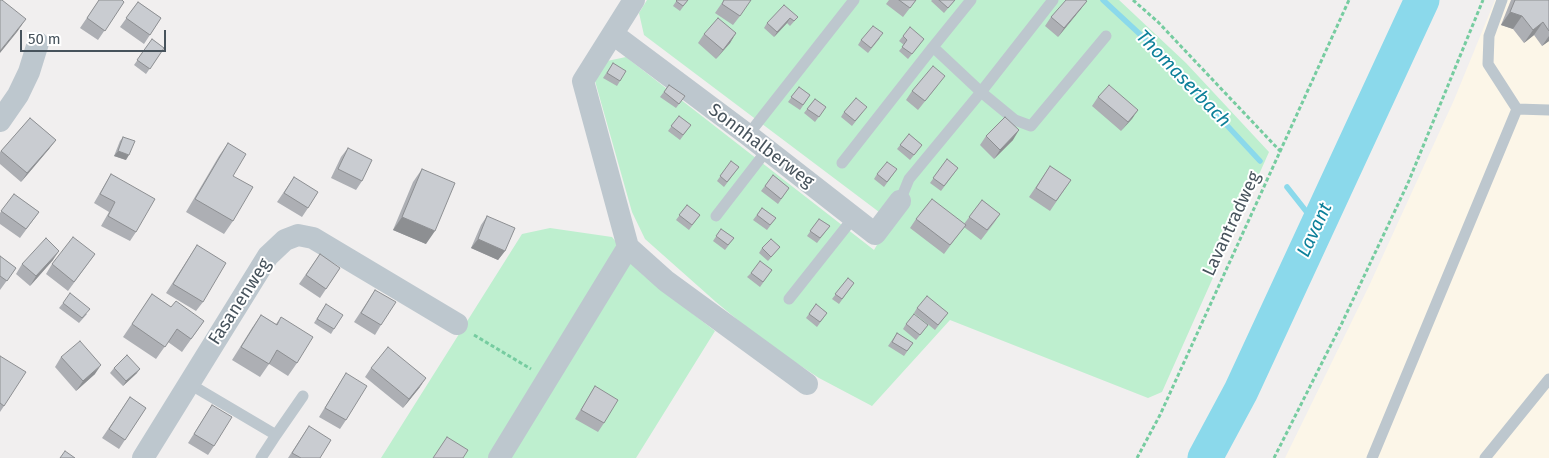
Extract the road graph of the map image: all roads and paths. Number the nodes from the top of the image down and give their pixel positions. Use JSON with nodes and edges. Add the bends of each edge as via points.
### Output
{"nodes":[{"id":1,"x":634,"y":0,"type":"edge"},
{"id":2,"x":854,"y":0,"type":"edge"},
{"id":3,"x":971,"y":0,"type":"edge"},
{"id":4,"x":1053,"y":0,"type":"edge"},
{"id":5,"x":1133,"y":0,"type":"edge"},
{"id":6,"x":1349,"y":0,"type":"edge"},
{"id":7,"x":1484,"y":0,"type":"edge"},
{"id":8,"x":1502,"y":0,"type":"edge"},
{"id":9,"x":613,"y":34,"type":"junction"},
{"id":10,"x":1106,"y":36,"type":"dead end"},
{"id":11,"x":38,"y":43,"type":"dead end"},
{"id":12,"x":932,"y":47,"type":"junction"},
{"id":13,"x":981,"y":92,"type":"junction"},
{"id":14,"x":1517,"y":109,"type":"junction"},
{"id":15,"x":1549,"y":110,"type":"edge"},
{"id":16,"x":0,"y":121,"type":"edge"},
{"id":17,"x":748,"y":135,"type":"junction"},
{"id":18,"x":768,"y":150,"type":"junction"},
{"id":19,"x":1280,"y":152,"type":"junction"},
{"id":20,"x":842,"y":163,"type":"dead end"},
{"id":21,"x":900,"y":201,"type":"joint"},
{"id":22,"x":716,"y":216,"type":"dead end"},
{"id":23,"x":854,"y":217,"type":"junction"},
{"id":24,"x":628,"y":247,"type":"junction"},
{"id":25,"x":789,"y":299,"type":"dead end"},
{"id":26,"x":457,"y":324,"type":"joint"},
{"id":27,"x":547,"y":379,"type":"junction"},
{"id":28,"x":1549,"y":379,"type":"edge"},
{"id":29,"x":188,"y":383,"type":"junction"},
{"id":30,"x":807,"y":384,"type":"dead end"},
{"id":31,"x":303,"y":396,"type":"dead end"},
{"id":32,"x":276,"y":435,"type":"junction"},
{"id":33,"x":143,"y":458,"type":"edge"},
{"id":34,"x":261,"y":458,"type":"edge"},
{"id":35,"x":499,"y":458,"type":"edge"},
{"id":36,"x":1136,"y":458,"type":"edge"},
{"id":37,"x":1274,"y":458,"type":"edge"},
{"id":38,"x":1372,"y":458,"type":"edge"},
{"id":39,"x":1485,"y":458,"type":"edge"}],
"edges":[{"from":1,"to":9,"type":"street"},
{"from":2,"to":17,"type":"lane"},
{"from":3,"to":12,"type":"lane"},
{"from":4,"to":13,"type":"lane"},
{"from":5,"to":19,"type":"path","via":[[1158,22]]},
{"from":6,"to":19,"type":"path","name":"Lavantradweg"},
{"from":7,"to":37,"type":"path","via":[[1408,183]]},
{"from":8,"to":14,"type":"lane","via":[[1489,36],[1488,64]]},
{"from":9,"to":17,"type":"street","name":"Sonnhalberweg"},
{"from":9,"to":24,"type":"street","via":[[583,82]]},
{"from":10,"to":13,"type":"lane","via":[[1031,126],[1015,120]]},
{"from":11,"to":16,"type":"street","via":[[18,95]]},
{"from":12,"to":13,"type":"lane"},
{"from":12,"to":20,"type":"lane"},
{"from":13,"to":21,"type":"lane","via":[[909,179]]},
{"from":14,"to":15,"type":"lane"},
{"from":14,"to":38,"type":"lane"},
{"from":17,"to":18,"type":"street","name":"Sonnhalberweg"},
{"from":18,"to":22,"type":"lane"},
{"from":18,"to":23,"type":"street","name":"Sonnhalberweg"},
{"from":19,"to":36,"type":"path","name":"Lavantradweg","via":[[1160,414]]},
{"from":21,"to":23,"type":"street","name":"Sonnhalberweg","via":[[876,234]]},
{"from":23,"to":25,"type":"lane"},
{"from":24,"to":27,"type":"street"},
{"from":24,"to":30,"type":"street","via":[[666,280]]},
{"from":26,"to":27,"type":"path"},
{"from":26,"to":29,"type":"street","name":"Fasanenweg","via":[[313,238],[298,235],[285,240],[268,256]]},
{"from":27,"to":35,"type":"street"},
{"from":28,"to":39,"type":"lane"},
{"from":29,"to":32,"type":"lane"},
{"from":29,"to":33,"type":"street","name":"Fasanenweg"},
{"from":31,"to":32,"type":"lane"},
{"from":32,"to":34,"type":"lane"}]}
